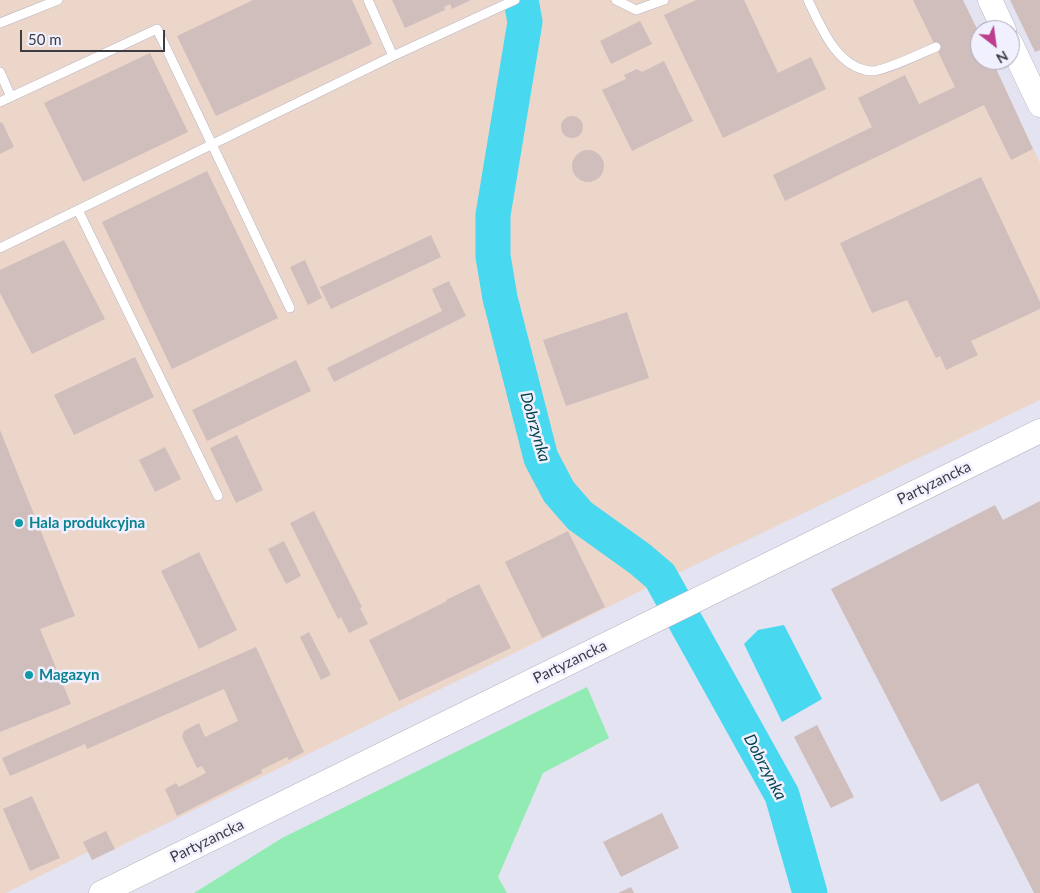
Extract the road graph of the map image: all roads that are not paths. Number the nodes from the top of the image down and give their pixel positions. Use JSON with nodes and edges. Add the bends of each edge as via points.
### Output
{"nodes":[{"id":1,"x":58,"y":0,"type":"edge"},
{"id":2,"x":368,"y":0,"type":"edge"},
{"id":3,"x":515,"y":0,"type":"edge"},
{"id":4,"x":616,"y":0,"type":"edge"},
{"id":5,"x":664,"y":0,"type":"edge"},
{"id":6,"x":808,"y":0,"type":"edge"},
{"id":7,"x":990,"y":0,"type":"edge"},
{"id":8,"x":999,"y":20,"type":"edge"},
{"id":9,"x":0,"y":23,"type":"edge"},
{"id":10,"x":936,"y":47,"type":"dead end"},
{"id":11,"x":393,"y":56,"type":"junction"},
{"id":12,"x":1020,"y":63,"type":"edge"},
{"id":13,"x":0,"y":72,"type":"edge"},
{"id":14,"x":11,"y":97,"type":"junction"},
{"id":15,"x":0,"y":102,"type":"edge"},
{"id":16,"x":1040,"y":104,"type":"edge"},
{"id":17,"x":212,"y":145,"type":"junction"},
{"id":18,"x":78,"y":210,"type":"junction"},
{"id":19,"x":0,"y":248,"type":"edge"},
{"id":20,"x":290,"y":308,"type":"dead end"},
{"id":21,"x":1040,"y":431,"type":"edge"},
{"id":22,"x":218,"y":496,"type":"dead end"},
{"id":23,"x":101,"y":893,"type":"edge"}],
"edges":[{"from":1,"to":9,"type":"lane"},
{"from":2,"to":11,"type":"lane"},
{"from":3,"to":11,"type":"lane"},
{"from":4,"to":5,"type":"lane","via":[[636,10]]},
{"from":6,"to":10,"type":"lane","via":[[824,35],[851,65],[873,72]]},
{"from":7,"to":8,"type":"main road"},
{"from":11,"to":17,"type":"lane"},
{"from":12,"to":16,"type":"main road"},
{"from":13,"to":14,"type":"lane"},
{"from":14,"to":15,"type":"lane"},
{"from":14,"to":17,"type":"lane","via":[[157,29]]},
{"from":17,"to":18,"type":"lane"},
{"from":17,"to":20,"type":"lane"},
{"from":18,"to":19,"type":"lane"},
{"from":18,"to":22,"type":"lane"},
{"from":21,"to":23,"type":"main road","name":"Partyzancka"}]}
